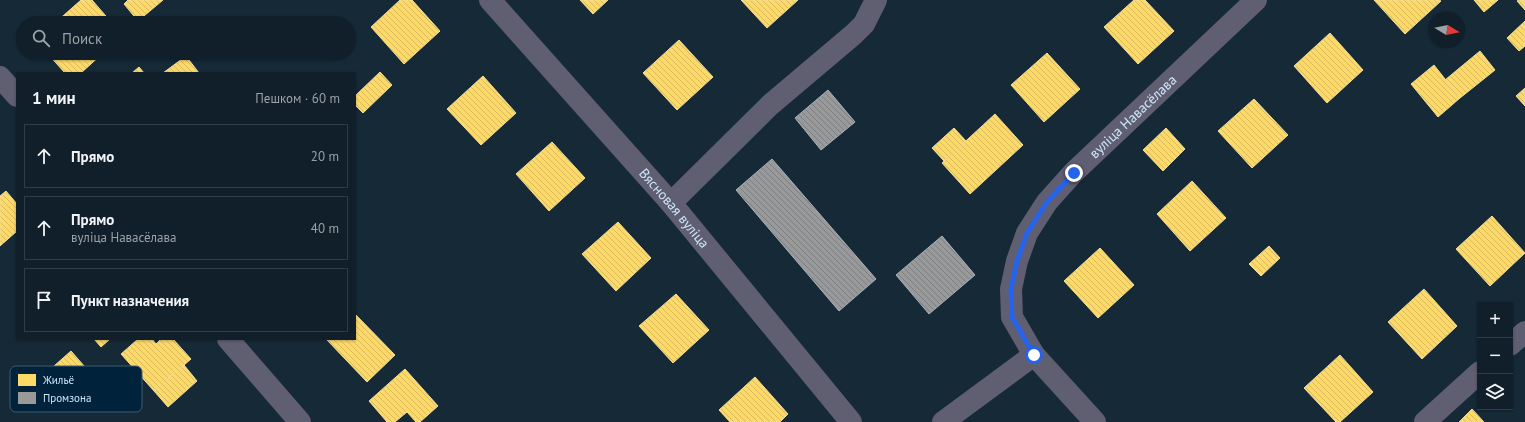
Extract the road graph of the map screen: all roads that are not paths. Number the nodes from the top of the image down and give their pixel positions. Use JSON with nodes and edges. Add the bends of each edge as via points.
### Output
{"nodes":[{"id":1,"x":490,"y":0,"type":"edge"},
{"id":2,"x":876,"y":0,"type":"edge"},
{"id":3,"x":1256,"y":0,"type":"edge"},
{"id":4,"x":0,"y":77,"type":"edge"},
{"id":5,"x":16,"y":95,"type":"edge"},
{"id":6,"x":671,"y":203,"type":"junction"},
{"id":7,"x":1525,"y":332,"type":"edge"},
{"id":8,"x":229,"y":340,"type":"edge"},
{"id":9,"x":1513,"y":342,"type":"edge"},
{"id":10,"x":1034,"y":355,"type":"junction"},
{"id":11,"x":1478,"y":374,"type":"edge"},
{"id":12,"x":300,"y":422,"type":"edge"},
{"id":13,"x":851,"y":422,"type":"edge"},
{"id":14,"x":943,"y":422,"type":"edge"},
{"id":15,"x":1095,"y":422,"type":"edge"},
{"id":16,"x":1425,"y":422,"type":"edge"}],
"edges":[{"from":1,"to":6,"type":"street","name":"Вясновая вуліца"},
{"from":2,"to":6,"type":"street","via":[[864,24],[854,34],[770,105]]},
{"from":3,"to":10,"type":"street","name":"вуліца Навасёлава","via":[[1074,173],[1047,202],[1027,233],[1011,289],[1012,317]]},
{"from":4,"to":5,"type":"street"},
{"from":6,"to":13,"type":"street","name":"Вясновая вуліца"},
{"from":7,"to":9,"type":"street"},
{"from":8,"to":12,"type":"street"},
{"from":10,"to":14,"type":"street"},
{"from":10,"to":15,"type":"street","name":"вуліца Навасёлава"},
{"from":11,"to":16,"type":"street"}]}
